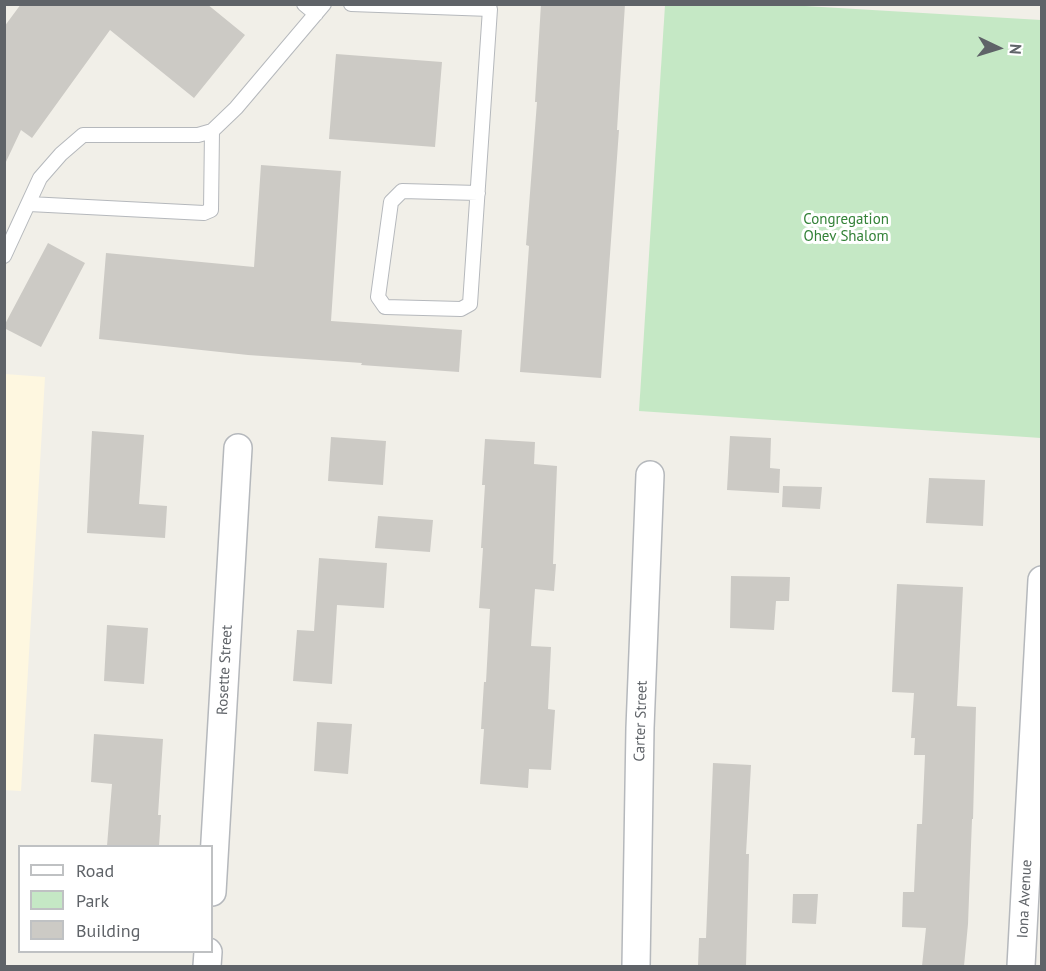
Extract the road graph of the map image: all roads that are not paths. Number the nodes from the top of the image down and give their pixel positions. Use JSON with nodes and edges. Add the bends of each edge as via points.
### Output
{"nodes":[{"id":1,"x":304,"y":4,"type":"edge"},
{"id":2,"x":351,"y":4,"type":"edge"},
{"id":3,"x":320,"y":9,"type":"edge"},
{"id":4,"x":212,"y":131,"type":"junction"},
{"id":5,"x":478,"y":193,"type":"junction"},
{"id":6,"x":28,"y":204,"type":"junction"},
{"id":7,"x":4,"y":256,"type":"edge"},
{"id":8,"x":238,"y":448,"type":"dead end"},
{"id":9,"x":650,"y":475,"type":"dead end"},
{"id":10,"x":1041,"y":579,"type":"edge"},
{"id":11,"x":213,"y":875,"type":"edge"},
{"id":12,"x":636,"y":966,"type":"edge"},
{"id":13,"x":1021,"y":966,"type":"edge"}],
"edges":[{"from":1,"to":3,"type":"lane"},
{"from":2,"to":5,"type":"lane","via":[[490,9]]},
{"from":3,"to":4,"type":"lane"},
{"from":4,"to":6,"type":"lane","via":[[198,135],[83,135],[40,178]]},
{"from":4,"to":6,"type":"lane","via":[[211,210],[204,213]]},
{"from":5,"to":5,"type":"lane","via":[[470,303],[461,309],[385,307],[378,297],[391,201],[402,190]]},
{"from":6,"to":7,"type":"lane"},
{"from":8,"to":11,"type":"street","name":"Rosette Street"},
{"from":9,"to":12,"type":"street","name":"Carter Street"},
{"from":10,"to":13,"type":"street","name":"Iona Avenue"}]}
